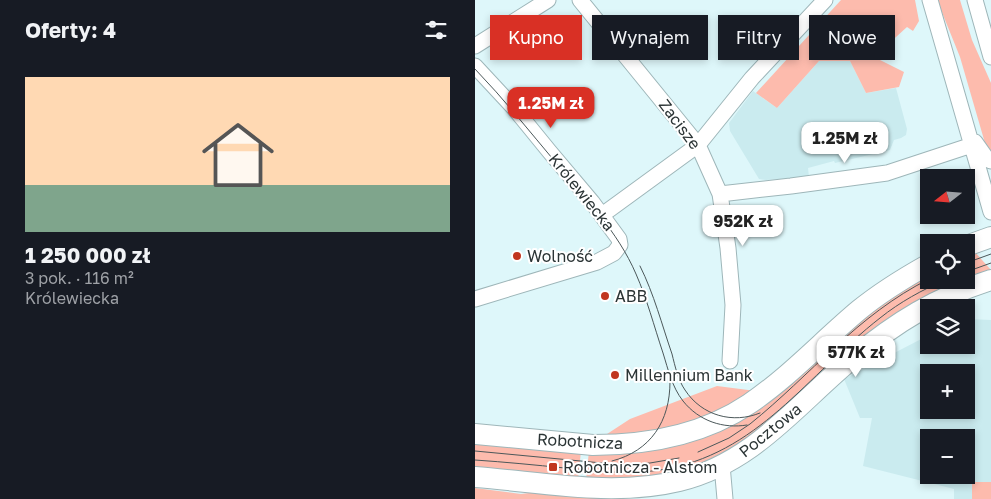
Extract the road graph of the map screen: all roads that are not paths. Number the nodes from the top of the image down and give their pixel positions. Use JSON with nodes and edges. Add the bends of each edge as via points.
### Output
{"nodes":[{"id":1,"x":548,"y":0,"type":"edge"},
{"id":2,"x":580,"y":0,"type":"edge"},
{"id":3,"x":825,"y":0,"type":"edge"},
{"id":4,"x":930,"y":0,"type":"edge"},
{"id":5,"x":975,"y":0,"type":"edge"},
{"id":6,"x":475,"y":46,"type":"edge"},
{"id":7,"x":991,"y":57,"type":"edge"},
{"id":8,"x":475,"y":66,"type":"edge"},
{"id":9,"x":970,"y":139,"type":"junction"},
{"id":10,"x":698,"y":144,"type":"junction"},
{"id":11,"x":991,"y":162,"type":"edge"},
{"id":12,"x":720,"y":194,"type":"junction"},
{"id":13,"x":991,"y":212,"type":"edge"},
{"id":14,"x":602,"y":215,"type":"junction"},
{"id":15,"x":991,"y":237,"type":"edge"},
{"id":16,"x":975,"y":243,"type":"edge"},
{"id":17,"x":920,"y":269,"type":"edge"},
{"id":18,"x":991,"y":280,"type":"edge"},
{"id":19,"x":475,"y":299,"type":"edge"},
{"id":20,"x":730,"y":361,"type":"dead end"},
{"id":21,"x":475,"y":434,"type":"edge"},
{"id":22,"x":684,"y":434,"type":"joint"},
{"id":23,"x":721,"y":465,"type":"junction"},
{"id":24,"x":475,"y":477,"type":"edge"},
{"id":25,"x":725,"y":499,"type":"edge"}],
"edges":[{"from":1,"to":6,"type":"street"},
{"from":2,"to":10,"type":"street","name":"Zacisze"},
{"from":3,"to":10,"type":"street"},
{"from":4,"to":9,"type":"street"},
{"from":5,"to":7,"type":"street"},
{"from":8,"to":14,"type":"street","name":"Królewiecka"},
{"from":9,"to":11,"type":"street"},
{"from":9,"to":12,"type":"street","via":[[887,173]]},
{"from":9,"to":13,"type":"street"},
{"from":10,"to":12,"type":"street","name":"Zacisze"},
{"from":10,"to":14,"type":"street"},
{"from":12,"to":20,"type":"street","name":"Zacisze","via":[[733,305]]},
{"from":14,"to":19,"type":"street","name":"Królewiecka","via":[[619,239],[620,245],[614,253],[597,262]]},
{"from":15,"to":16,"type":"main road"},
{"from":17,"to":22,"type":"main road","name":"Pocztowa","via":[[860,309],[792,371],[748,405]]},
{"from":18,"to":23,"type":"main road","name":"Pocztowa","via":[[943,298],[890,329],[853,358],[763,440]]},
{"from":21,"to":22,"type":"main road","name":"Robotnicza","via":[[612,445]]},
{"from":23,"to":24,"type":"main road","via":[[681,480],[622,489]]},
{"from":23,"to":25,"type":"street"}]}
